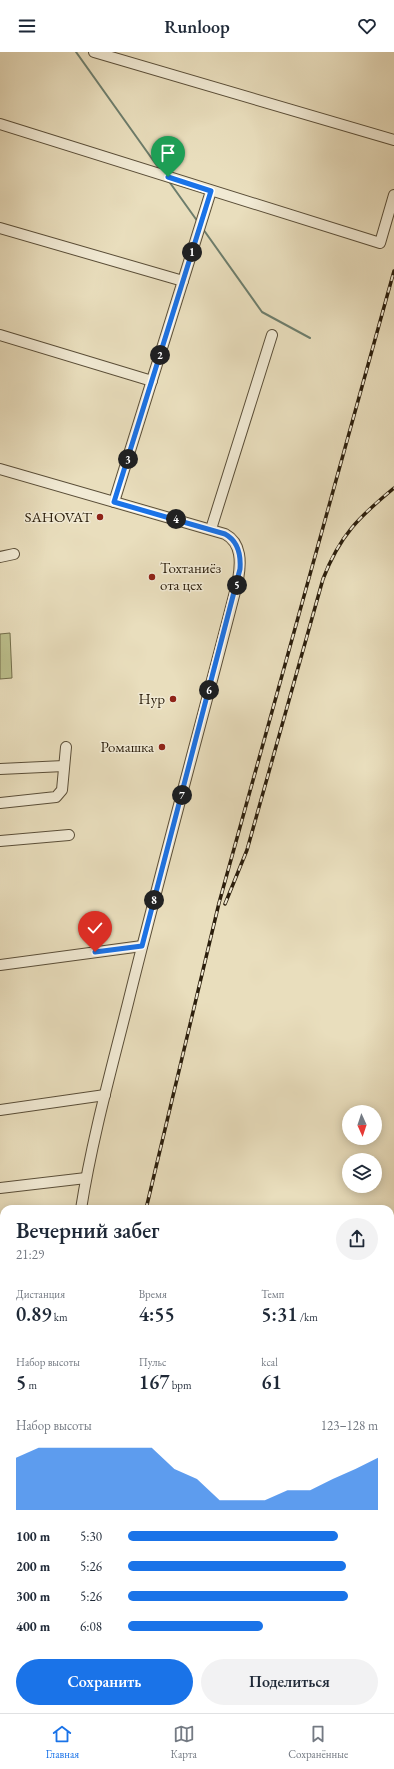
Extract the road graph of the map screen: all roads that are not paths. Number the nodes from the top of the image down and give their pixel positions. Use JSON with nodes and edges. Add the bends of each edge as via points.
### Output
{"nodes":[{"id":1,"x":94,"y":52,"type":"edge"},
{"id":2,"x":0,"y":124,"type":"edge"},
{"id":3,"x":394,"y":140,"type":"edge"},
{"id":4,"x":211,"y":191,"type":"junction"},
{"id":5,"x":394,"y":195,"type":"edge"},
{"id":6,"x":0,"y":228,"type":"edge"},
{"id":7,"x":183,"y":281,"type":"junction"},
{"id":8,"x":272,"y":335,"type":"dead end"},
{"id":9,"x":0,"y":336,"type":"edge"},
{"id":10,"x":152,"y":381,"type":"junction"},
{"id":11,"x":0,"y":468,"type":"edge"},
{"id":12,"x":114,"y":502,"type":"junction"},
{"id":13,"x":212,"y":529,"type":"junction"},
{"id":14,"x":14,"y":554,"type":"dead end"},
{"id":15,"x":0,"y":557,"type":"edge"},
{"id":16,"x":66,"y":747,"type":"dead end"},
{"id":17,"x":64,"y":766,"type":"junction"},
{"id":18,"x":0,"y":769,"type":"edge"},
{"id":19,"x":0,"y":803,"type":"edge"},
{"id":20,"x":69,"y":835,"type":"dead end"},
{"id":21,"x":0,"y":841,"type":"edge"},
{"id":22,"x":142,"y":946,"type":"junction"},
{"id":23,"x":0,"y":964,"type":"edge"},
{"id":24,"x":105,"y":1095,"type":"junction"},
{"id":25,"x":0,"y":1110,"type":"edge"},
{"id":26,"x":86,"y":1178,"type":"junction"},
{"id":27,"x":0,"y":1188,"type":"edge"},
{"id":28,"x":82,"y":1205,"type":"edge"}],
"edges":[{"from":1,"to":3,"type":"street"},
{"from":2,"to":4,"type":"street"},
{"from":4,"to":5,"type":"street","via":[[380,243]]},
{"from":4,"to":7,"type":"street"},
{"from":6,"to":7,"type":"street"},
{"from":7,"to":10,"type":"street"},
{"from":8,"to":13,"type":"street"},
{"from":9,"to":10,"type":"street"},
{"from":10,"to":12,"type":"street"},
{"from":11,"to":12,"type":"street"},
{"from":12,"to":13,"type":"street"},
{"from":13,"to":22,"type":"street","via":[[231,538],[239,550],[238,580]]},
{"from":14,"to":15,"type":"street"},
{"from":16,"to":17,"type":"street"},
{"from":17,"to":18,"type":"street"},
{"from":17,"to":19,"type":"street","via":[[62,790],[56,797]]},
{"from":20,"to":21,"type":"street"},
{"from":22,"to":23,"type":"street"},
{"from":22,"to":24,"type":"street"},
{"from":24,"to":25,"type":"street"},
{"from":24,"to":26,"type":"street"},
{"from":26,"to":27,"type":"street"},
{"from":26,"to":28,"type":"street"}]}
